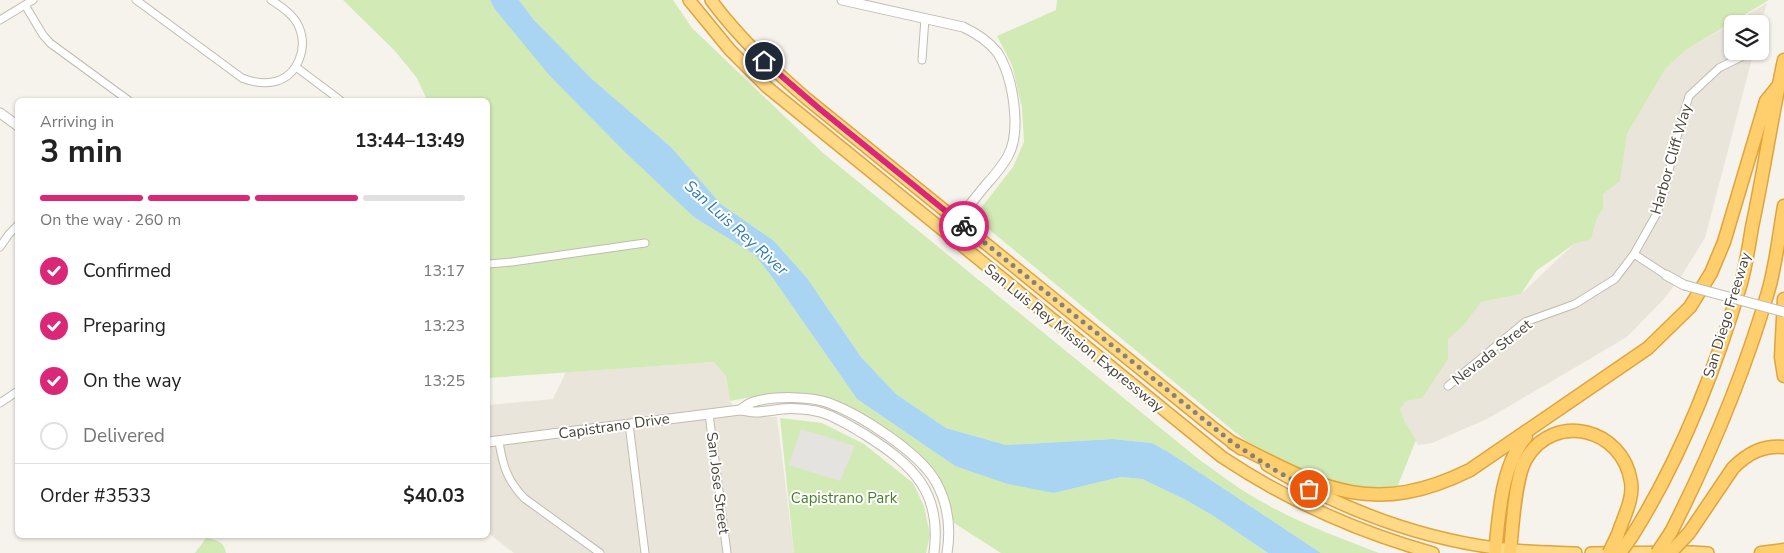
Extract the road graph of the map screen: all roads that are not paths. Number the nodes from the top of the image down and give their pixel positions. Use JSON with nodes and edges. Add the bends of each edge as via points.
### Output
{"nodes":[{"id":1,"x":33,"y":0,"type":"edge"},
{"id":2,"x":136,"y":0,"type":"edge"},
{"id":3,"x":272,"y":0,"type":"edge"},
{"id":4,"x":689,"y":0,"type":"edge"},
{"id":5,"x":711,"y":0,"type":"edge"},
{"id":6,"x":842,"y":0,"type":"edge"},
{"id":7,"x":25,"y":5,"type":"junction"},
{"id":8,"x":925,"y":18,"type":"junction"},
{"id":9,"x":0,"y":20,"type":"edge"},
{"id":10,"x":922,"y":60,"type":"dead end"},
{"id":11,"x":1735,"y":60,"type":"edge"},
{"id":12,"x":1784,"y":60,"type":"edge"},
{"id":13,"x":296,"y":67,"type":"junction"},
{"id":14,"x":1779,"y":85,"type":"junction"},
{"id":15,"x":125,"y":98,"type":"edge"},
{"id":16,"x":337,"y":98,"type":"edge"},
{"id":17,"x":0,"y":113,"type":"edge"},
{"id":18,"x":15,"y":124,"type":"edge"},
{"id":19,"x":1784,"y":206,"type":"edge"},
{"id":20,"x":958,"y":220,"type":"junction"},
{"id":21,"x":15,"y":229,"type":"edge"},
{"id":22,"x":946,"y":234,"type":"junction"},
{"id":23,"x":645,"y":243,"type":"dead end"},
{"id":24,"x":0,"y":247,"type":"edge"},
{"id":25,"x":1634,"y":254,"type":"junction"},
{"id":26,"x":490,"y":264,"type":"edge"},
{"id":27,"x":1666,"y":275,"type":"joint"},
{"id":28,"x":1784,"y":298,"type":"edge"},
{"id":29,"x":1784,"y":312,"type":"edge"},
{"id":30,"x":1784,"y":376,"type":"edge"},
{"id":31,"x":1448,"y":386,"type":"dead end"},
{"id":32,"x":15,"y":394,"type":"edge"},
{"id":33,"x":0,"y":403,"type":"edge"},
{"id":34,"x":1565,"y":406,"type":"junction"},
{"id":35,"x":740,"y":410,"type":"junction"},
{"id":36,"x":709,"y":414,"type":"junction"},
{"id":37,"x":629,"y":424,"type":"junction"},
{"id":38,"x":490,"y":442,"type":"edge"},
{"id":39,"x":499,"y":442,"type":"junction"},
{"id":40,"x":1233,"y":443,"type":"junction"},
{"id":41,"x":1784,"y":447,"type":"edge"},
{"id":42,"x":1784,"y":550,"type":"edge"},
{"id":43,"x":1495,"y":551,"type":"edge"},
{"id":44,"x":1510,"y":552,"type":"edge"},
{"id":45,"x":600,"y":553,"type":"edge"},
{"id":46,"x":645,"y":553,"type":"edge"},
{"id":47,"x":727,"y":553,"type":"edge"},
{"id":48,"x":934,"y":553,"type":"edge"},
{"id":49,"x":947,"y":553,"type":"edge"},
{"id":50,"x":1434,"y":553,"type":"edge"},
{"id":51,"x":1576,"y":553,"type":"edge"},
{"id":52,"x":1591,"y":553,"type":"edge"},
{"id":53,"x":1609,"y":553,"type":"edge"},
{"id":54,"x":1620,"y":553,"type":"edge"},
{"id":55,"x":1657,"y":553,"type":"edge"},
{"id":56,"x":1670,"y":553,"type":"edge"},
{"id":57,"x":1708,"y":553,"type":"edge"},
{"id":58,"x":1761,"y":553,"type":"edge"}],
"edges":[{"from":1,"to":7,"type":"street"},
{"from":2,"to":13,"type":"street","via":[[242,78],[273,82]]},
{"from":3,"to":13,"type":"street","via":[[295,20],[299,28],[302,54]]},
{"from":4,"to":22,"type":"highway","name":"San Luis Rey Mission Expressway","via":[[730,50],[767,87]]},
{"from":5,"to":20,"type":"highway","name":"San Luis Rey Mission Expressway","via":[[738,34],[786,80]]},
{"from":6,"to":8,"type":"street"},
{"from":7,"to":9,"type":"street"},
{"from":7,"to":15,"type":"street","via":[[50,43]]},
{"from":8,"to":10,"type":"street"},
{"from":8,"to":20,"type":"street","via":[[963,27],[989,43],[1002,61],[1014,107],[1015,134],[1009,155]]},
{"from":11,"to":25,"type":"street","name":"Harbor Cliff Way","via":[[1720,68],[1689,96],[1663,197]]},
{"from":12,"to":14,"type":"highway","name":"San Diego Freeway"},
{"from":13,"to":16,"type":"street"},
{"from":14,"to":34,"type":"highway","via":[[1766,101],[1712,273],[1690,307],[1648,348]]},
{"from":14,"to":54,"type":"highway","name":"San Diego Freeway","bridge":true,"via":[[1741,282],[1687,434],[1648,511]]},
{"from":17,"to":18,"type":"street"},
{"from":19,"to":55,"type":"highway","name":"San Diego Freeway","bridge":true,"via":[[1768,291],[1744,361],[1696,482]]},
{"from":20,"to":22,"type":"street"},
{"from":20,"to":40,"type":"highway","name":"San Luis Rey Mission Expressway"},
{"from":21,"to":24,"type":"street"},
{"from":22,"to":50,"type":"highway","name":"San Luis Rey Mission Expressway","via":[[1231,462],[1282,494],[1326,516]]},
{"from":23,"to":26,"type":"street"},
{"from":25,"to":27,"type":"street"},
{"from":25,"to":31,"type":"street","name":"Nevada Street","via":[[1615,279],[1575,304],[1525,322]]},
{"from":27,"to":29,"type":"street","bridge":true,"via":[[1684,285]]},
{"from":28,"to":30,"type":"highway","via":[[1781,357]]},
{"from":32,"to":33,"type":"street"},
{"from":34,"to":40,"type":"highway","via":[[1470,470],[1432,486],[1399,494],[1371,495],[1328,487],[1291,473]]},
{"from":34,"to":43,"type":"highway","via":[[1518,446],[1505,481]]},
{"from":35,"to":36,"type":"street","name":"Capistrano Drive"},
{"from":35,"to":48,"type":"street","name":"Capistrano Drive","via":[[756,412],[785,408],[819,412],[851,426],[907,464],[930,500],[935,521]]},
{"from":35,"to":49,"type":"street","name":"Capistrano Drive","via":[[752,402],[792,397],[828,403],[892,439],[919,459],[936,482],[949,522]]},
{"from":36,"to":37,"type":"street","name":"Capistrano Drive"},
{"from":36,"to":47,"type":"street","name":"San Jose Street"},
{"from":37,"to":39,"type":"street","name":"Capistrano Drive"},
{"from":37,"to":46,"type":"street"},
{"from":38,"to":39,"type":"street","name":"Capistrano Drive"},
{"from":39,"to":45,"type":"street","via":[[507,476],[514,488]]},
{"from":40,"to":43,"type":"highway","name":"San Luis Rey Mission Expressway","via":[[1284,476],[1334,502],[1392,525]]},
{"from":41,"to":56,"type":"highway","bridge":true,"via":[[1770,446],[1742,459],[1689,533]]},
{"from":42,"to":58,"type":"highway"},
{"from":43,"to":44,"type":"highway"},
{"from":44,"to":51,"type":"highway"},
{"from":44,"to":53,"type":"highway","bridge":true,"via":[[1520,472],[1526,458],[1544,440],[1576,431],[1599,436],[1617,448],[1632,484],[1631,496]]},
{"from":52,"to":57,"type":"highway"}]}
